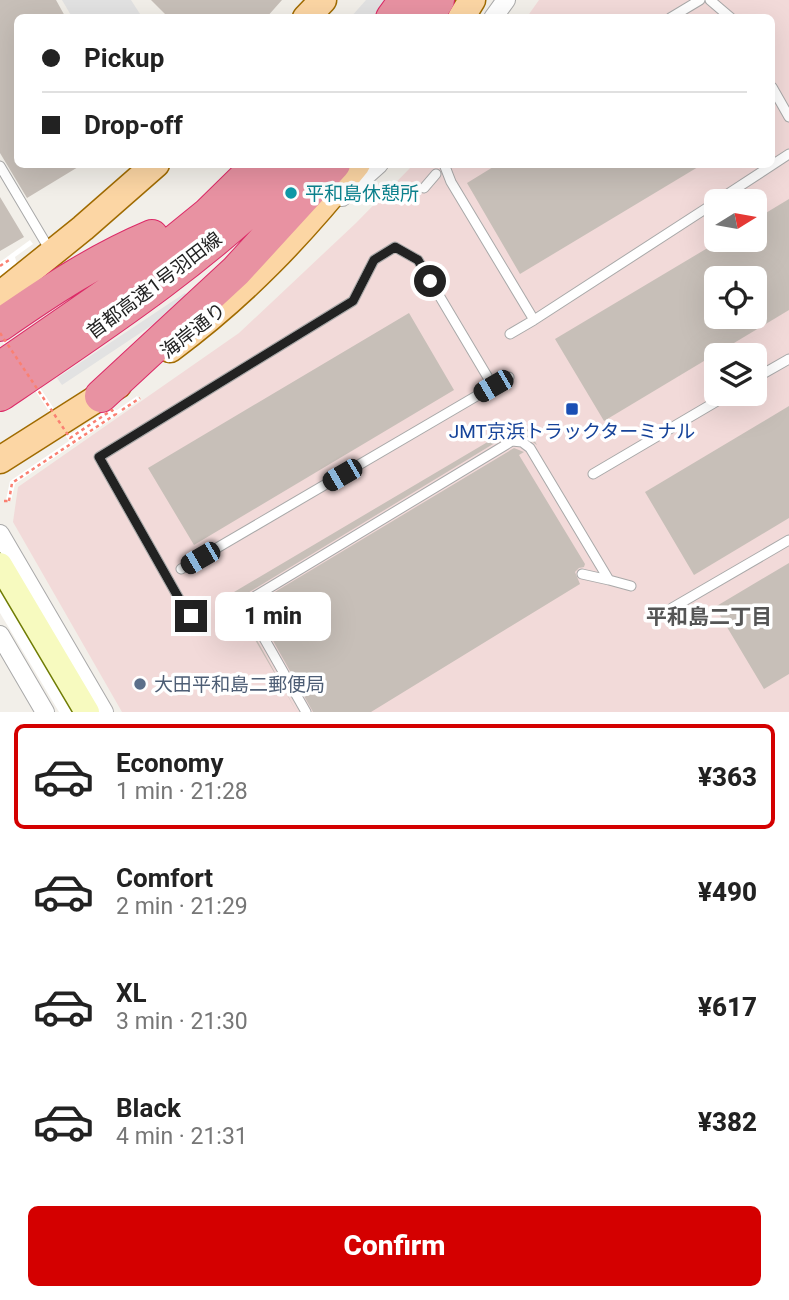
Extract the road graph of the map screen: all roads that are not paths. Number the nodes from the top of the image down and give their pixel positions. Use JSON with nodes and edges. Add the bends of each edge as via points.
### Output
{"nodes":[{"id":1,"x":323,"y":0,"type":"edge"},
{"id":2,"x":700,"y":0,"type":"edge"},
{"id":3,"x":710,"y":0,"type":"edge"},
{"id":4,"x":310,"y":14,"type":"edge"},
{"id":5,"x":677,"y":14,"type":"edge"},
{"id":6,"x":726,"y":14,"type":"edge"},
{"id":7,"x":775,"y":92,"type":"edge"},
{"id":8,"x":789,"y":117,"type":"edge"},
{"id":9,"x":0,"y":166,"type":"edge"},
{"id":10,"x":151,"y":168,"type":"edge"},
{"id":11,"x":294,"y":168,"type":"edge"},
{"id":12,"x":330,"y":168,"type":"edge"},
{"id":13,"x":354,"y":168,"type":"edge"},
{"id":14,"x":374,"y":168,"type":"edge"},
{"id":15,"x":446,"y":168,"type":"edge"},
{"id":16,"x":768,"y":168,"type":"edge"},
{"id":17,"x":255,"y":169,"type":"edge"},
{"id":18,"x":436,"y":174,"type":"dead end"},
{"id":19,"x":424,"y":188,"type":"dead end"},
{"id":20,"x":736,"y":189,"type":"edge"},
{"id":21,"x":704,"y":210,"type":"edge"},
{"id":22,"x":301,"y":230,"type":"junction"},
{"id":23,"x":152,"y":236,"type":"junction"},
{"id":24,"x":51,"y":254,"type":"junction"},
{"id":25,"x":0,"y":295,"type":"edge"},
{"id":26,"x":534,"y":320,"type":"junction"},
{"id":27,"x":0,"y":325,"type":"edge"},
{"id":28,"x":510,"y":334,"type":"dead end"},
{"id":29,"x":6,"y":352,"type":"edge"},
{"id":30,"x":789,"y":359,"type":"edge"},
{"id":31,"x":767,"y":372,"type":"edge"},
{"id":32,"x":509,"y":377,"type":"dead end"},
{"id":33,"x":493,"y":386,"type":"junction"},
{"id":34,"x":0,"y":395,"type":"edge"},
{"id":35,"x":109,"y":405,"type":"junction"},
{"id":36,"x":709,"y":406,"type":"edge"},
{"id":37,"x":0,"y":460,"type":"edge"},
{"id":38,"x":593,"y":474,"type":"dead end"},
{"id":39,"x":0,"y":534,"type":"edge"},
{"id":40,"x":789,"y":540,"type":"edge"},
{"id":41,"x":0,"y":565,"type":"edge"},
{"id":42,"x":181,"y":569,"type":"dead end"},
{"id":43,"x":582,"y":573,"type":"dead end"},
{"id":44,"x":609,"y":580,"type":"junction"},
{"id":45,"x":631,"y":586,"type":"dead end"},
{"id":46,"x":0,"y":597,"type":"edge"},
{"id":47,"x":672,"y":608,"type":"dead end"},
{"id":48,"x":205,"y":609,"type":"dead end"},
{"id":49,"x":0,"y":635,"type":"edge"},
{"id":50,"x":7,"y":664,"type":"edge"},
{"id":51,"x":45,"y":712,"type":"edge"},
{"id":52,"x":68,"y":712,"type":"edge"},
{"id":53,"x":87,"y":712,"type":"edge"},
{"id":54,"x":104,"y":712,"type":"edge"},
{"id":55,"x":306,"y":712,"type":"edge"}],
"edges":[{"from":1,"to":4,"type":"main road"},
{"from":2,"to":5,"type":"lane"},
{"from":3,"to":6,"type":"lane"},
{"from":7,"to":8,"type":"lane"},
{"from":9,"to":24,"type":"lane"},
{"from":10,"to":24,"type":"main road"},
{"from":11,"to":34,"type":"highway","name":"首都高速1号羽田線","via":[[224,233],[138,301]]},
{"from":12,"to":35,"type":"highway"},
{"from":13,"to":22,"type":"main road","name":"海岸通り"},
{"from":14,"to":22,"type":"street"},
{"from":15,"to":26,"type":"lane"},
{"from":16,"to":20,"type":"lane"},
{"from":17,"to":23,"type":"highway","via":[[194,200]]},
{"from":17,"to":29,"type":"highway","name":"首都高速1号羽田線","via":[[123,283]]},
{"from":18,"to":19,"type":"lane"},
{"from":21,"to":26,"type":"lane"},
{"from":22,"to":35,"type":"main road","name":"海岸通り","via":[[267,268]]},
{"from":23,"to":27,"type":"highway","via":[[80,271]]},
{"from":23,"to":29,"type":"highway"},
{"from":24,"to":25,"type":"main road"},
{"from":26,"to":28,"type":"lane"},
{"from":30,"to":31,"type":"lane"},
{"from":32,"to":33,"type":"lane"},
{"from":33,"to":42,"type":"lane"},
{"from":33,"to":48,"type":"lane","via":[[418,260],[395,247],[374,260],[353,301],[99,457],[186,611],[191,616]]},
{"from":35,"to":37,"type":"main road","name":"海岸通り"},
{"from":36,"to":38,"type":"lane"},
{"from":39,"to":54,"type":"street"},
{"from":40,"to":47,"type":"lane"},
{"from":41,"to":53,"type":"street"},
{"from":43,"to":44,"type":"lane"},
{"from":44,"to":45,"type":"lane"},
{"from":44,"to":55,"type":"lane","via":[[530,448],[512,441],[244,603]]},
{"from":46,"to":52,"type":"street"},
{"from":49,"to":50,"type":"street"},
{"from":50,"to":51,"type":"street"}]}
